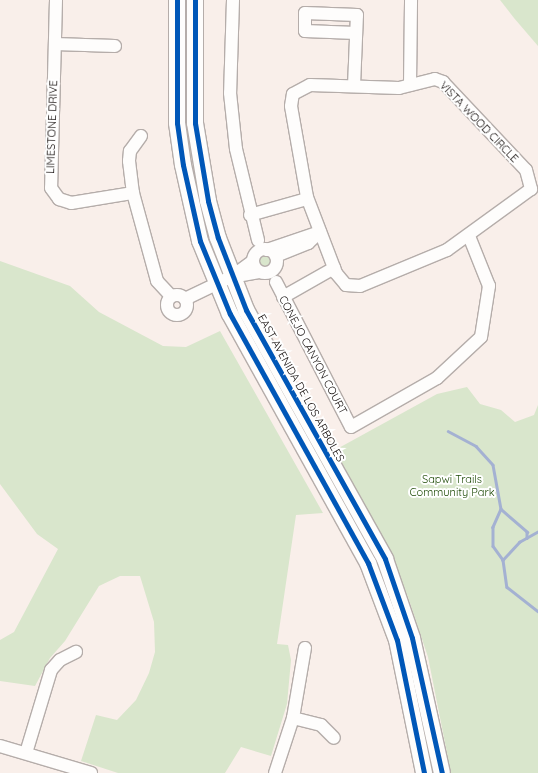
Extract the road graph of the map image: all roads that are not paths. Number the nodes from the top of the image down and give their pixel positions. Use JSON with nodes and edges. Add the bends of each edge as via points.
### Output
{"nodes":[{"id":1,"x":56,"y":0,"type":"edge"},
{"id":2,"x":177,"y":0,"type":"edge"},
{"id":3,"x":195,"y":0,"type":"edge"},
{"id":4,"x":233,"y":0,"type":"edge"},
{"id":5,"x":411,"y":0,"type":"edge"},
{"id":6,"x":356,"y":33,"type":"dead end"},
{"id":7,"x":55,"y":44,"type":"junction"},
{"id":8,"x":115,"y":46,"type":"dead end"},
{"id":9,"x":410,"y":85,"type":"junction"},
{"id":10,"x":354,"y":86,"type":"junction"},
{"id":11,"x":141,"y":136,"type":"dead end"},
{"id":12,"x":133,"y":193,"type":"junction"},
{"id":13,"x":307,"y":199,"type":"junction"},
{"id":14,"x":250,"y":215,"type":"junction"},
{"id":15,"x":320,"y":232,"type":"junction"},
{"id":16,"x":468,"y":236,"type":"junction"},
{"id":17,"x":258,"y":240,"type":"dead end"},
{"id":18,"x":271,"y":253,"type":"junction"},
{"id":19,"x":256,"y":266,"type":"junction"},
{"id":20,"x":334,"y":268,"type":"junction"},
{"id":21,"x":231,"y":276,"type":"junction"},
{"id":22,"x":276,"y":282,"type":"dead end"},
{"id":23,"x":214,"y":283,"type":"junction"},
{"id":24,"x":283,"y":297,"type":"junction"},
{"id":25,"x":186,"y":299,"type":"junction"},
{"id":26,"x":169,"y":301,"type":"junction"},
{"id":27,"x":305,"y":648,"type":"dead end"},
{"id":28,"x":76,"y":652,"type":"dead end"},
{"id":29,"x":293,"y":718,"type":"junction"},
{"id":30,"x":334,"y":738,"type":"dead end"},
{"id":31,"x":0,"y":746,"type":"edge"},
{"id":32,"x":26,"y":753,"type":"junction"},
{"id":33,"x":91,"y":773,"type":"edge"},
{"id":34,"x":275,"y":773,"type":"edge"},
{"id":35,"x":424,"y":773,"type":"edge"},
{"id":36,"x":442,"y":773,"type":"edge"}],
"edges":[{"from":1,"to":7,"type":"street","name":"LIMESTONE DRIVE"},
{"from":2,"to":23,"type":"main road","via":[[175,67],[183,164]]},
{"from":3,"to":21,"type":"main road","name":"EAST AVENIDA DE LOS ARBOLES","via":[[195,123],[208,201]]},
{"from":4,"to":14,"type":"street","via":[[230,93],[236,149]]},
{"from":5,"to":9,"type":"street"},
{"from":6,"to":10,"type":"street"},
{"from":7,"to":8,"type":"street"},
{"from":7,"to":12,"type":"street","name":"LIMESTONE DRIVE","via":[[50,182],[54,194],[71,203]]},
{"from":9,"to":10,"type":"street","name":"VISTA WOOD CIRCLE"},
{"from":9,"to":16,"type":"street","name":"VISTA WOOD CIRCLE","via":[[428,80],[443,82],[530,178],[531,189],[523,198]]},
{"from":10,"to":13,"type":"street","name":"VISTA WOOD CIRCLE","via":[[310,85],[293,94],[291,106],[297,153]]},
{"from":11,"to":12,"type":"street","via":[[130,151],[128,161]]},
{"from":12,"to":26,"type":"street","via":[[157,281]]},
{"from":13,"to":14,"type":"street"},
{"from":13,"to":15,"type":"street","name":"VISTA WOOD CIRCLE"},
{"from":14,"to":17,"type":"street"},
{"from":15,"to":18,"type":"street"},
{"from":15,"to":20,"type":"street","name":"VISTA WOOD CIRCLE"},
{"from":16,"to":20,"type":"street","name":"VISTA WOOD CIRCLE","via":[[447,250],[360,286],[346,285]]},
{"from":16,"to":24,"type":"street","name":"CONEJO CANYON COURT","via":[[489,286],[481,337],[437,378],[351,427]]},
{"from":18,"to":19,"type":"street","via":[[258,251]]},
{"from":18,"to":19,"type":"street","via":[[273,270]]},
{"from":19,"to":21,"type":"street"},
{"from":20,"to":24,"type":"street"},
{"from":21,"to":23,"type":"street"},
{"from":21,"to":36,"type":"main road","name":"EAST AVENIDA DE LOS ARBOLES","via":[[385,559],[416,653]]},
{"from":22,"to":24,"type":"street","name":"CONEJO CANYON COURT"},
{"from":23,"to":25,"type":"street"},
{"from":23,"to":35,"type":"main road","via":[[368,563],[397,640]]},
{"from":25,"to":26,"type":"street","via":[[181,295]]},
{"from":25,"to":26,"type":"street","via":[[187,306],[182,314],[172,314]]},
{"from":27,"to":29,"type":"street"},
{"from":28,"to":32,"type":"street","via":[[60,660],[51,670]]},
{"from":29,"to":30,"type":"street","via":[[321,725]]},
{"from":29,"to":34,"type":"street"},
{"from":31,"to":32,"type":"street"},
{"from":32,"to":33,"type":"street"}]}
